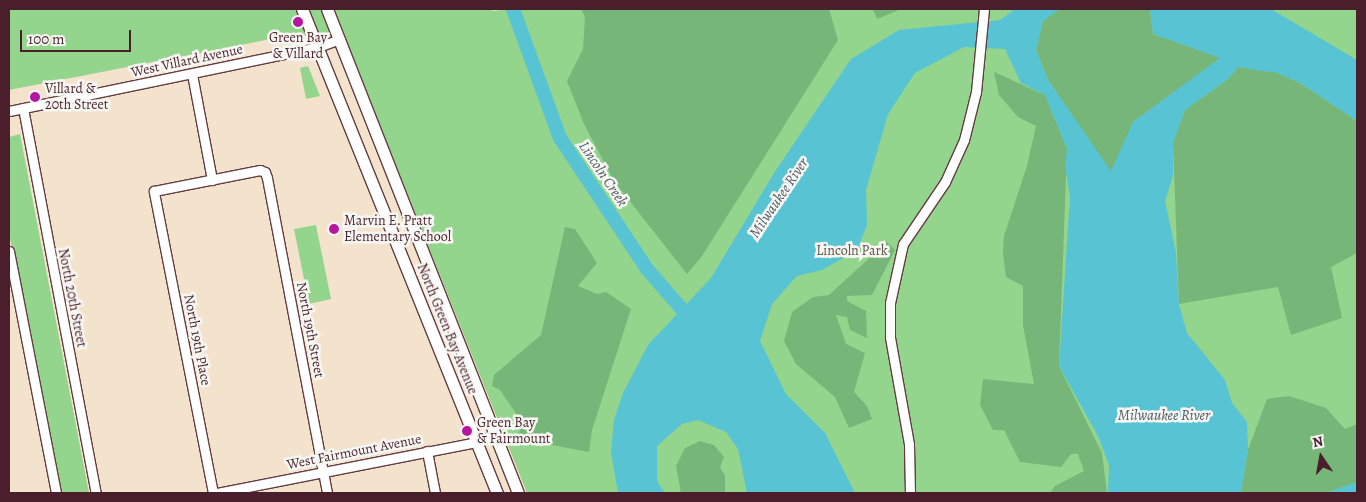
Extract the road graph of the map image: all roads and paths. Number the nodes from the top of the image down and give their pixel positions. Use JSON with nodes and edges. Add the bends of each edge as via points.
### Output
{"nodes":[{"id":1,"x":302,"y":9,"type":"edge"},
{"id":2,"x":327,"y":9,"type":"edge"},
{"id":3,"x":984,"y":11,"type":"edge"},
{"id":4,"x":340,"y":39,"type":"junction"},
{"id":5,"x":318,"y":47,"type":"junction"},
{"id":6,"x":192,"y":74,"type":"junction"},
{"id":7,"x":23,"y":108,"type":"junction"},
{"id":8,"x":9,"y":111,"type":"edge"},
{"id":9,"x":212,"y":180,"type":"junction"},
{"id":10,"x":9,"y":251,"type":"edge"},
{"id":11,"x":494,"y":434,"type":"junction"},
{"id":12,"x":476,"y":442,"type":"junction"},
{"id":13,"x":427,"y":452,"type":"junction"},
{"id":14,"x":323,"y":472,"type":"junction"},
{"id":15,"x":56,"y":493,"type":"edge"},
{"id":16,"x":96,"y":493,"type":"edge"},
{"id":17,"x":213,"y":493,"type":"edge"},
{"id":18,"x":218,"y":493,"type":"edge"},
{"id":19,"x":327,"y":493,"type":"edge"},
{"id":20,"x":435,"y":493,"type":"edge"},
{"id":21,"x":497,"y":493,"type":"edge"},
{"id":22,"x":518,"y":493,"type":"edge"},
{"id":23,"x":910,"y":493,"type":"edge"}],
"edges":[{"from":1,"to":5,"type":"main road","name":"North Green Bay Avenue"},
{"from":2,"to":4,"type":"main road","name":"North Green Bay Avenue"},
{"from":3,"to":23,"type":"street","via":[[976,92],[964,140],[945,182],[903,244],[890,303],[890,337],[909,444]]},
{"from":4,"to":5,"type":"street","name":"West Villard Avenue"},
{"from":4,"to":11,"type":"main road","name":"North Green Bay Avenue"},
{"from":5,"to":6,"type":"street","name":"West Villard Avenue"},
{"from":5,"to":12,"type":"main road","name":"North Green Bay Avenue"},
{"from":6,"to":7,"type":"street","name":"West Villard Avenue"},
{"from":6,"to":9,"type":"street"},
{"from":7,"to":8,"type":"street","name":"West Villard Avenue"},
{"from":7,"to":16,"type":"street","name":"North 20th Street"},
{"from":9,"to":14,"type":"street","name":"North 19th Street","via":[[260,170],[265,172]]},
{"from":9,"to":17,"type":"street","name":"North 19th Place","via":[[154,191]]},
{"from":10,"to":15,"type":"street"},
{"from":11,"to":12,"type":"street","name":"West Fairmount Avenue"},
{"from":11,"to":22,"type":"main road","name":"North Green Bay Avenue"},
{"from":12,"to":13,"type":"street","name":"West Fairmount Avenue"},
{"from":12,"to":21,"type":"main road","name":"North Green Bay Avenue"},
{"from":13,"to":14,"type":"street","name":"West Fairmount Avenue"},
{"from":13,"to":20,"type":"street"},
{"from":14,"to":18,"type":"street","name":"West Fairmount Avenue"},
{"from":14,"to":19,"type":"street","name":"North 19th Street"}]}
